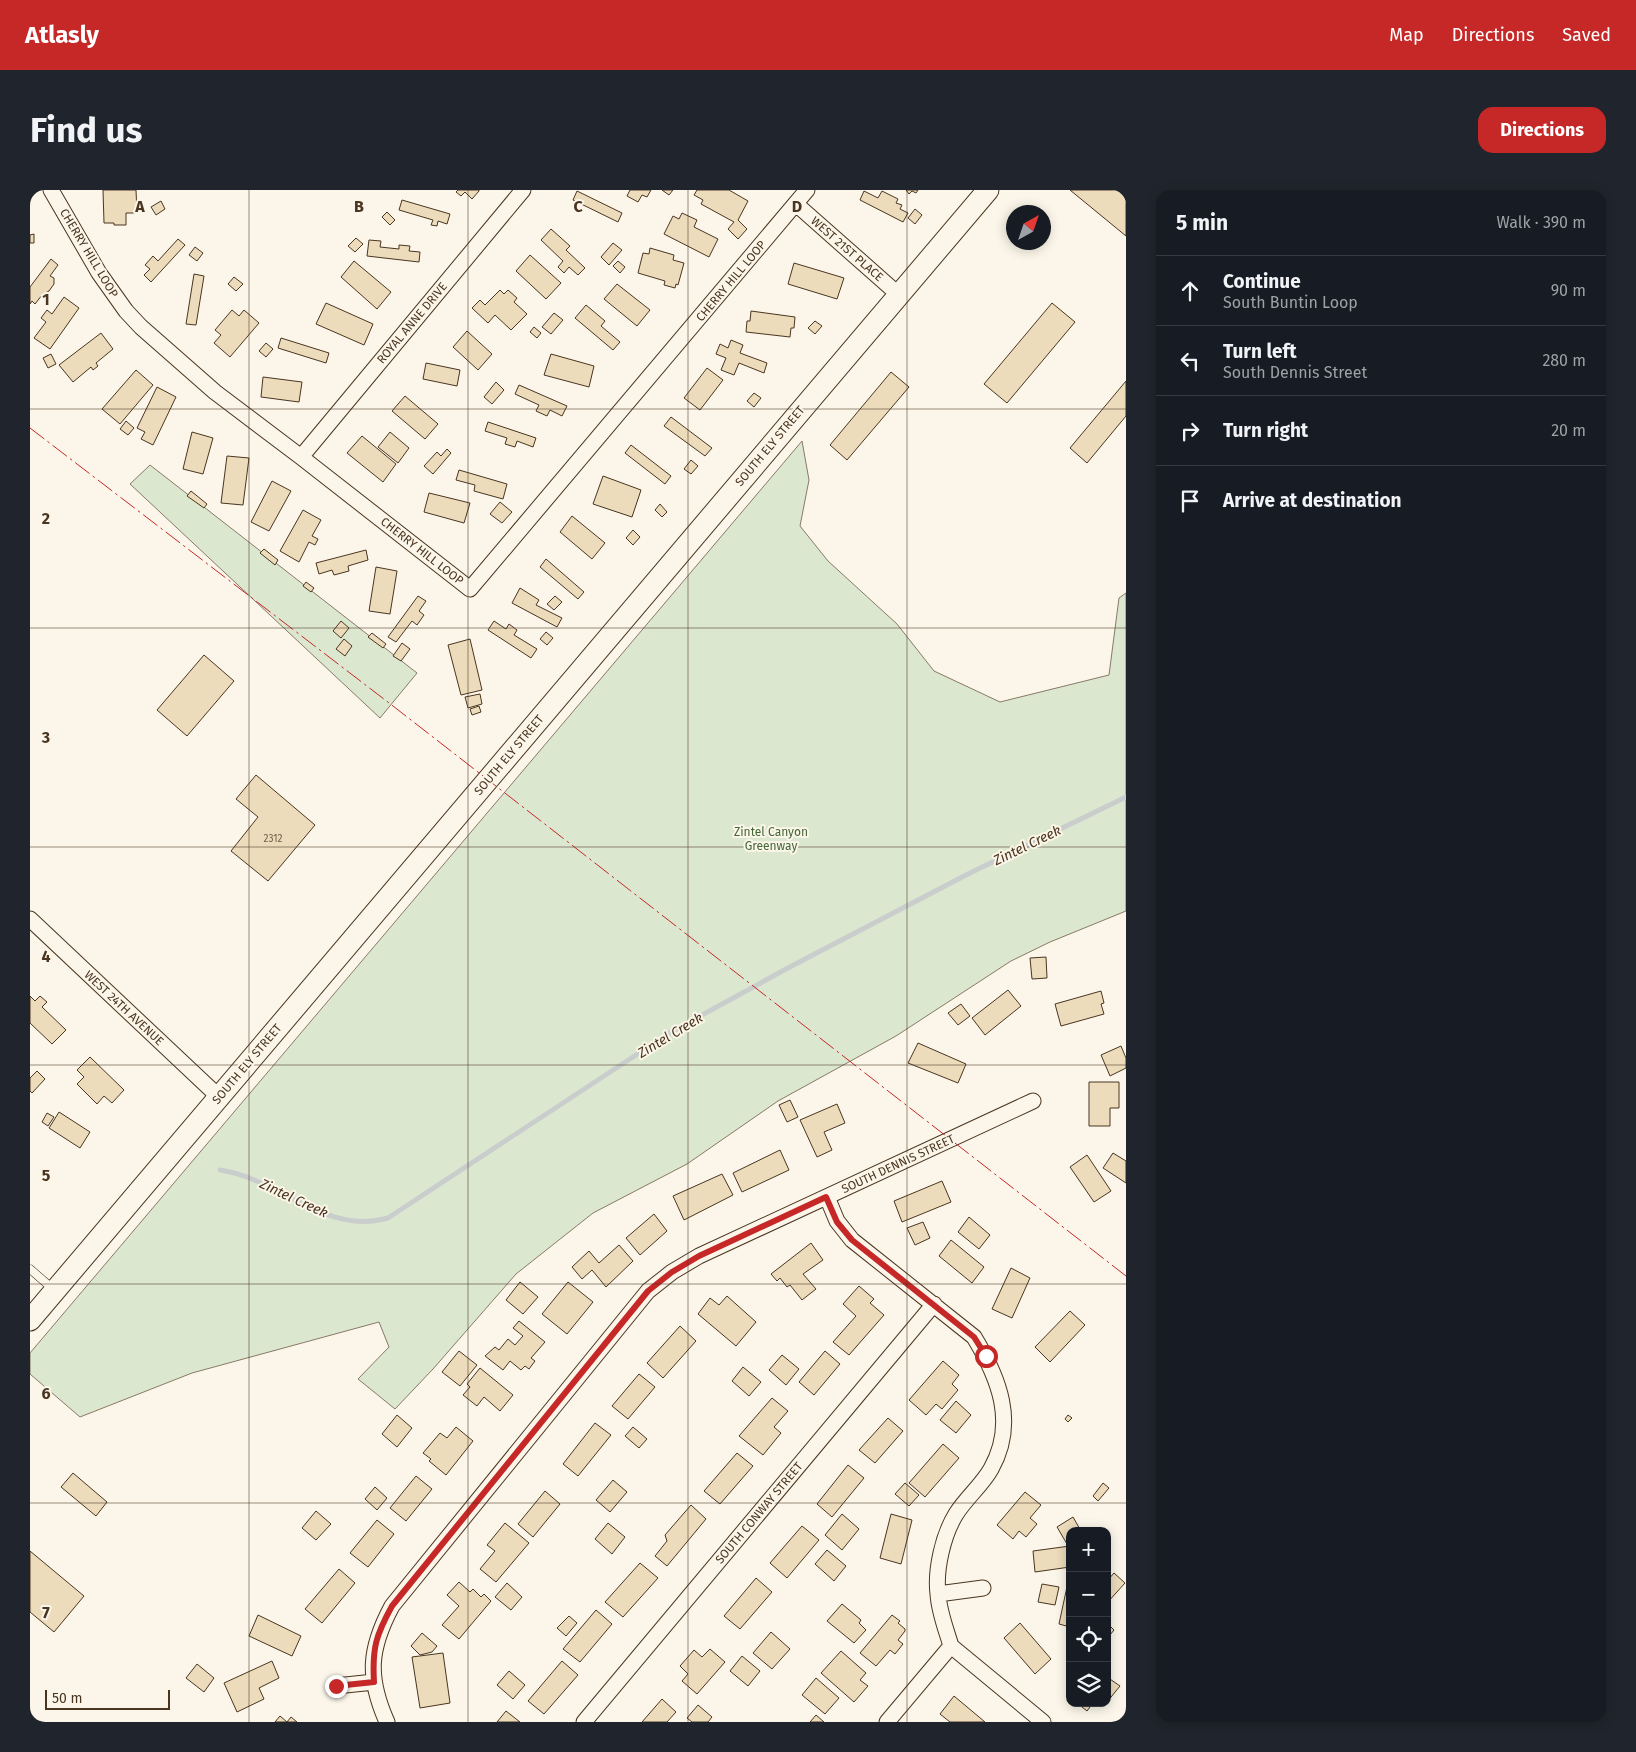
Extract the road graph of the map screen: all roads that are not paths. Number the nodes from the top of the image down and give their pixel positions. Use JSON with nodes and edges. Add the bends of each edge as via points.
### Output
{"nodes":[{"id":1,"x":51,"y":190,"type":"edge"},
{"id":2,"x":523,"y":190,"type":"edge"},
{"id":3,"x":807,"y":190,"type":"edge"},
{"id":4,"x":988,"y":190,"type":"edge"},
{"id":5,"x":796,"y":204,"type":"junction"},
{"id":6,"x":899,"y":295,"type":"junction"},
{"id":7,"x":301,"y":457,"type":"junction"},
{"id":8,"x":30,"y":919,"type":"edge"},
{"id":9,"x":219,"y":1097,"type":"junction"},
{"id":10,"x":1033,"y":1101,"type":"dead end"},
{"id":11,"x":826,"y":1197,"type":"junction"},
{"id":12,"x":30,"y":1269,"type":"edge"},
{"id":13,"x":55,"y":1291,"type":"junction"},
{"id":14,"x":934,"y":1304,"type":"junction"},
{"id":15,"x":30,"y":1320,"type":"edge"},
{"id":16,"x":983,"y":1588,"type":"dead end"},
{"id":17,"x":938,"y":1594,"type":"junction"},
{"id":18,"x":951,"y":1646,"type":"junction"},
{"id":19,"x":374,"y":1682,"type":"junction"},
{"id":20,"x":336,"y":1686,"type":"dead end"},
{"id":21,"x":386,"y":1722,"type":"edge"},
{"id":22,"x":584,"y":1722,"type":"edge"},
{"id":23,"x":887,"y":1722,"type":"edge"},
{"id":24,"x":1043,"y":1722,"type":"edge"}],
"edges":[{"from":1,"to":7,"type":"street","name":"CHERRY HILL LOOP","via":[[99,273],[126,311],[215,392]]},
{"from":2,"to":7,"type":"street","name":"ROYAL ANNE DRIVE"},
{"from":3,"to":5,"type":"street","name":"CHERRY HILL LOOP"},
{"from":4,"to":6,"type":"street","name":"SOUTH ELY STREET"},
{"from":5,"to":6,"type":"street","name":"WEST 21ST PLACE"},
{"from":5,"to":7,"type":"street","name":"CHERRY HILL LOOP","via":[[470,589]]},
{"from":6,"to":9,"type":"street","name":"SOUTH ELY STREET"},
{"from":8,"to":9,"type":"street","name":"WEST 24TH AVENUE"},
{"from":9,"to":13,"type":"street","name":"SOUTH ELY STREET"},
{"from":10,"to":11,"type":"street","name":"SOUTH DENNIS STREET"},
{"from":11,"to":14,"type":"street","via":[[837,1222],[852,1240]]},
{"from":11,"to":19,"type":"street","name":"SOUTH DENNIS STREET","via":[[699,1256],[648,1291],[392,1606],[374,1649]]},
{"from":12,"to":13,"type":"lane"},
{"from":13,"to":15,"type":"street","name":"SOUTH ELY STREET"},
{"from":14,"to":17,"type":"street","via":[[974,1337],[986,1356],[1003,1403],[1004,1424],[1002,1447],[991,1470],[956,1514],[946,1536],[940,1558]]},
{"from":14,"to":22,"type":"street","name":"SOUTH CONWAY STREET"},
{"from":16,"to":17,"type":"street"},
{"from":17,"to":18,"type":"street"},
{"from":18,"to":23,"type":"street"},
{"from":18,"to":24,"type":"street"},
{"from":19,"to":20,"type":"street"},
{"from":19,"to":21,"type":"street","name":"SOUTH DENNIS STREET"}]}
